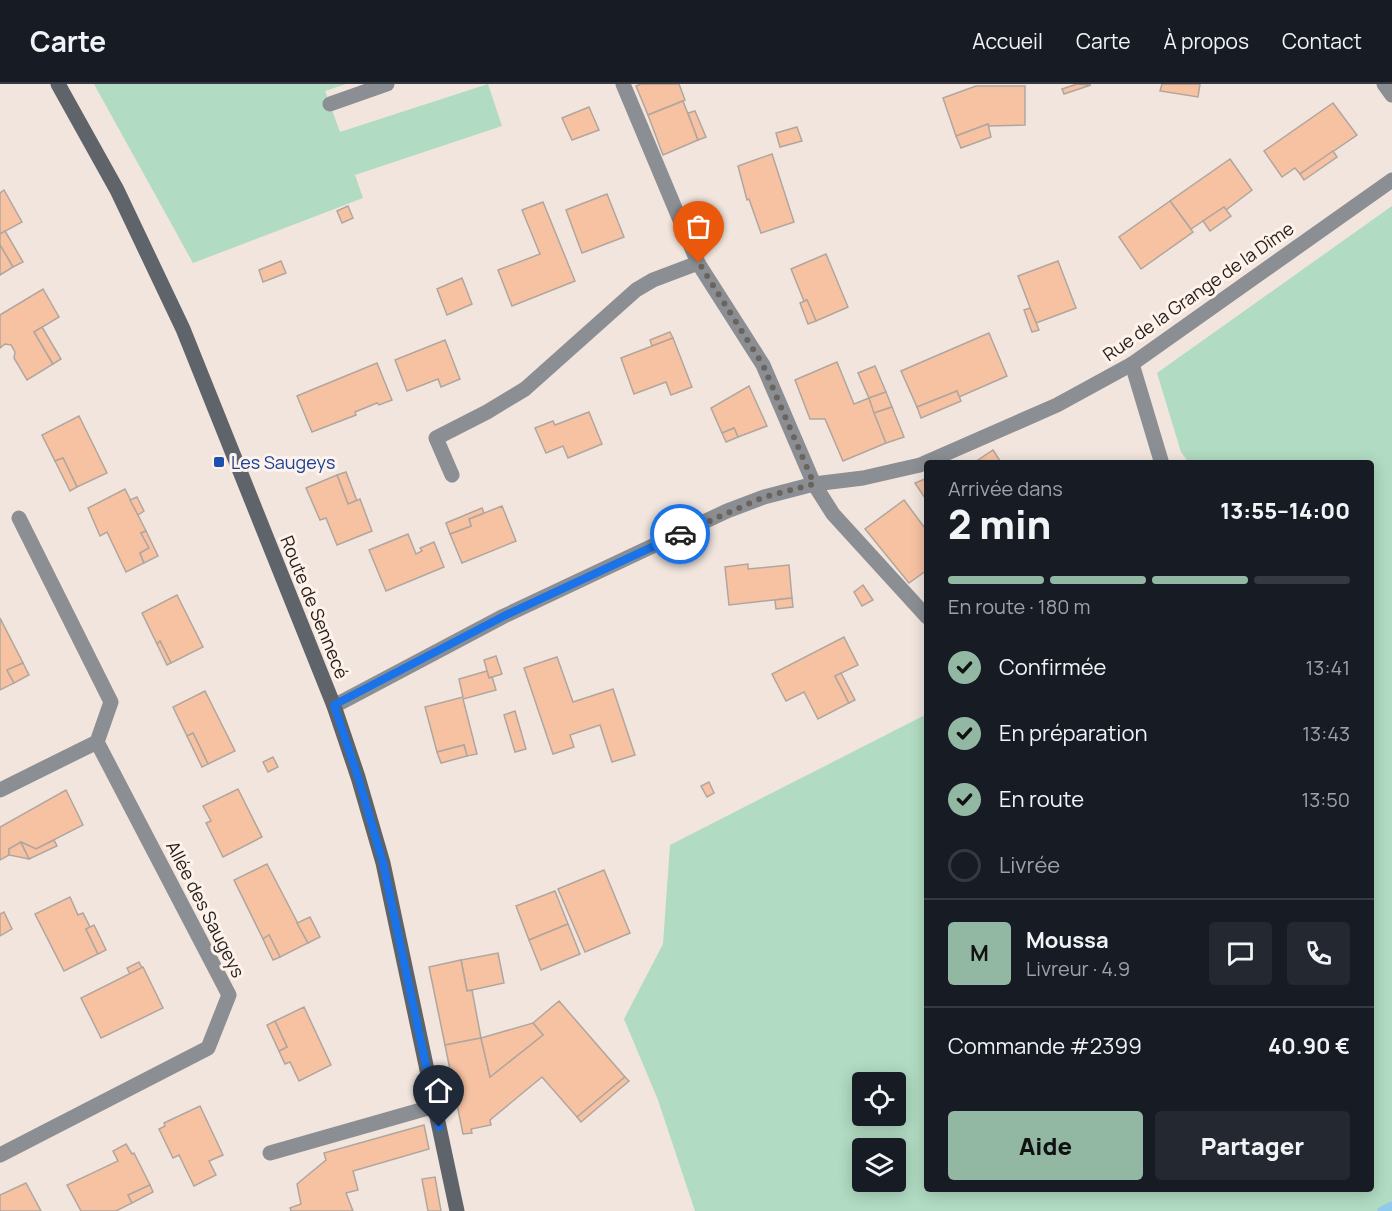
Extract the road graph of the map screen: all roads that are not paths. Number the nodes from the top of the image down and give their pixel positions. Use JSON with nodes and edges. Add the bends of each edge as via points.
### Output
{"nodes":[{"id":1,"x":58,"y":84,"type":"edge"},
{"id":2,"x":387,"y":84,"type":"edge"},
{"id":3,"x":623,"y":84,"type":"edge"},
{"id":4,"x":1384,"y":84,"type":"edge"},
{"id":5,"x":1392,"y":95,"type":"edge"},
{"id":6,"x":330,"y":104,"type":"dead end"},
{"id":7,"x":1392,"y":180,"type":"edge"},
{"id":8,"x":699,"y":263,"type":"junction"},
{"id":9,"x":1132,"y":364,"type":"junction"},
{"id":10,"x":931,"y":460,"type":"edge"},
{"id":11,"x":1161,"y":460,"type":"edge"},
{"id":12,"x":924,"y":463,"type":"edge"},
{"id":13,"x":452,"y":474,"type":"dead end"},
{"id":14,"x":814,"y":484,"type":"junction"},
{"id":15,"x":19,"y":518,"type":"dead end"},
{"id":16,"x":924,"y":613,"type":"edge"},
{"id":17,"x":334,"y":705,"type":"junction"},
{"id":18,"x":97,"y":742,"type":"junction"},
{"id":19,"x":0,"y":790,"type":"edge"},
{"id":20,"x":435,"y":1106,"type":"junction"},
{"id":21,"x":270,"y":1153,"type":"dead end"},
{"id":22,"x":0,"y":1155,"type":"edge"},
{"id":23,"x":457,"y":1211,"type":"edge"}],
"edges":[{"from":1,"to":17,"type":"street","name":"Route de Sennecé","via":[[117,190],[183,329]]},
{"from":2,"to":6,"type":"street"},
{"from":3,"to":8,"type":"street"},
{"from":4,"to":5,"type":"street"},
{"from":7,"to":9,"type":"street","name":"Rue de la Grange de la Dîme"},
{"from":8,"to":13,"type":"street","via":[[636,290],[525,389],[436,438]]},
{"from":8,"to":14,"type":"street","via":[[763,365]]},
{"from":9,"to":10,"type":"street","name":"Rue de la Grange de la Dîme","via":[[1057,405]]},
{"from":9,"to":11,"type":"street"},
{"from":12,"to":14,"type":"street","name":"Rue de la Grange de la Dîme","via":[[863,478]]},
{"from":14,"to":16,"type":"street","via":[[833,514]]},
{"from":14,"to":17,"type":"street","name":"Rue de la Grange de la Dîme","via":[[727,511],[504,616]]},
{"from":15,"to":18,"type":"street","via":[[111,702]]},
{"from":17,"to":20,"type":"street","name":"Route de Sennecé","via":[[383,863]]},
{"from":18,"to":19,"type":"street"},
{"from":18,"to":22,"type":"street","name":"Allée des Saugeys","via":[[229,995],[208,1048]]},
{"from":20,"to":21,"type":"street"},
{"from":20,"to":23,"type":"street","name":"Route de Sennecé"}]}
